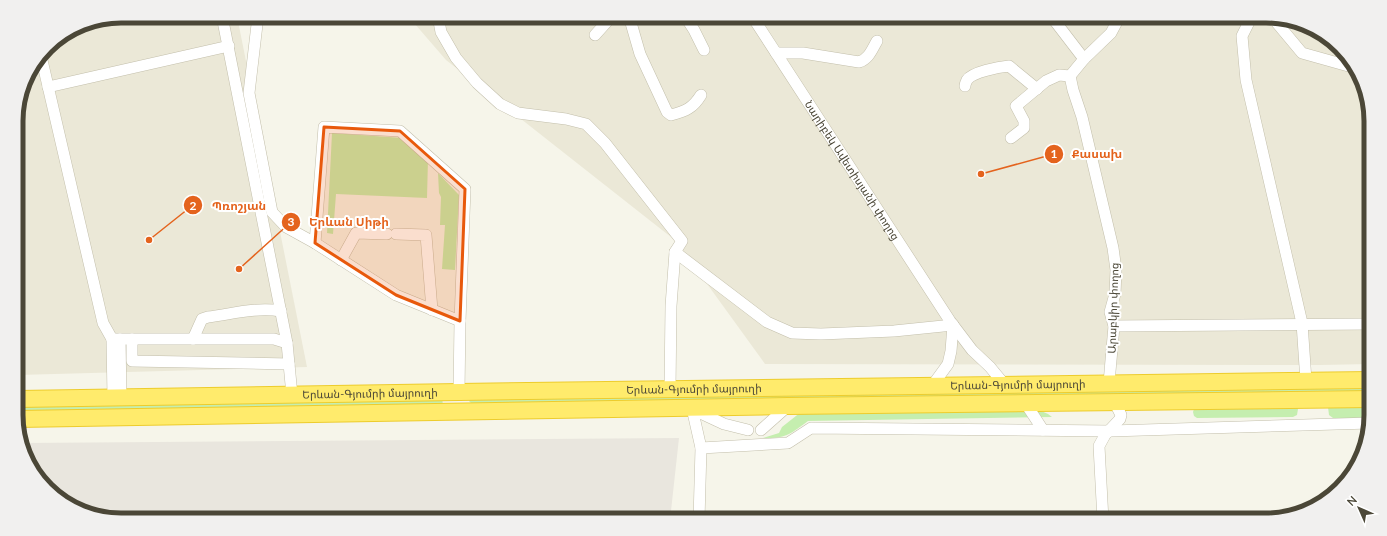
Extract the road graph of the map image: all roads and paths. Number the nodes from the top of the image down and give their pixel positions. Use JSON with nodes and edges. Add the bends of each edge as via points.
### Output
{"nodes":[{"id":1,"x":224,"y":23,"type":"edge"},
{"id":2,"x":257,"y":23,"type":"edge"},
{"id":3,"x":439,"y":23,"type":"edge"},
{"id":4,"x":606,"y":23,"type":"edge"},
{"id":5,"x":631,"y":23,"type":"edge"},
{"id":6,"x":690,"y":23,"type":"edge"},
{"id":7,"x":757,"y":23,"type":"edge"},
{"id":8,"x":1056,"y":23,"type":"edge"},
{"id":9,"x":1116,"y":23,"type":"edge"},
{"id":10,"x":1248,"y":23,"type":"edge"},
{"id":11,"x":1278,"y":24,"type":"edge"},
{"id":12,"x":595,"y":35,"type":"dead end"},
{"id":13,"x":877,"y":41,"type":"dead end"},
{"id":14,"x":229,"y":46,"type":"junction"},
{"id":15,"x":704,"y":50,"type":"dead end"},
{"id":16,"x":776,"y":53,"type":"junction"},
{"id":17,"x":1084,"y":59,"type":"junction"},
{"id":18,"x":42,"y":62,"type":"edge"},
{"id":19,"x":1346,"y":65,"type":"edge"},
{"id":20,"x":1070,"y":76,"type":"junction"},
{"id":21,"x":965,"y":86,"type":"dead end"},
{"id":22,"x":48,"y":87,"type":"junction"},
{"id":23,"x":1037,"y":89,"type":"junction"},
{"id":24,"x":701,"y":95,"type":"dead end"},
{"id":25,"x":1011,"y":138,"type":"dead end"},
{"id":26,"x":315,"y":243,"type":"junction"},
{"id":27,"x":675,"y":252,"type":"junction"},
{"id":28,"x":341,"y":260,"type":"junction"},
{"id":29,"x":432,"y":310,"type":"junction"},
{"id":30,"x":281,"y":311,"type":"junction"},
{"id":31,"x":460,"y":321,"type":"junction"},
{"id":32,"x":1302,"y":323,"type":"junction"},
{"id":33,"x":1364,"y":324,"type":"edge"},
{"id":34,"x":953,"y":325,"type":"junction"},
{"id":35,"x":1114,"y":326,"type":"junction"},
{"id":36,"x":121,"y":339,"type":"junction"},
{"id":37,"x":193,"y":339,"type":"junction"},
{"id":38,"x":287,"y":343,"type":"junction"},
{"id":39,"x":289,"y":364,"type":"junction"},
{"id":40,"x":1364,"y":380,"type":"edge"},
{"id":41,"x":1306,"y":381,"type":"junction"},
{"id":42,"x":1109,"y":383,"type":"junction"},
{"id":43,"x":1004,"y":384,"type":"junction"},
{"id":44,"x":932,"y":386,"type":"junction"},
{"id":45,"x":670,"y":390,"type":"junction"},
{"id":46,"x":456,"y":392,"type":"junction"},
{"id":47,"x":292,"y":396,"type":"junction"},
{"id":48,"x":117,"y":398,"type":"junction"},
{"id":49,"x":23,"y":399,"type":"edge"},
{"id":50,"x":1364,"y":399,"type":"edge"},
{"id":51,"x":1115,"y":403,"type":"junction"},
{"id":52,"x":1026,"y":404,"type":"junction"},
{"id":53,"x":788,"y":406,"type":"junction"},
{"id":54,"x":692,"y":408,"type":"junction"},
{"id":55,"x":454,"y":412,"type":"junction"},
{"id":56,"x":23,"y":419,"type":"edge"},
{"id":57,"x":1363,"y":423,"type":"edge"},
{"id":58,"x":748,"y":430,"type":"dead end"},
{"id":59,"x":761,"y":430,"type":"dead end"},
{"id":60,"x":1043,"y":430,"type":"junction"},
{"id":61,"x":1111,"y":431,"type":"junction"},
{"id":62,"x":701,"y":448,"type":"junction"},
{"id":63,"x":699,"y":513,"type":"edge"},
{"id":64,"x":1104,"y":513,"type":"edge"}],
"edges":[{"from":1,"to":14,"type":"street"},
{"from":2,"to":26,"type":"street","via":[[249,93],[272,212],[286,227]]},
{"from":3,"to":27,"type":"street","via":[[441,32],[456,58],[477,83],[500,104],[518,113],[586,124],[594,131],[682,241]]},
{"from":4,"to":12,"type":"street"},
{"from":5,"to":24,"type":"street","via":[[640,54],[667,112],[671,115],[682,112],[695,105]]},
{"from":6,"to":15,"type":"street"},
{"from":7,"to":16,"type":"street","name":"Նարիբեկ Ավետիսյանի փողոց"},
{"from":8,"to":17,"type":"street"},
{"from":9,"to":17,"type":"street","via":[[1111,33]]},
{"from":10,"to":32,"type":"street","via":[[1242,36],[1246,80]]},
{"from":11,"to":19,"type":"street","via":[[1302,53]]},
{"from":13,"to":16,"type":"street","via":[[868,57],[859,62],[804,53]]},
{"from":14,"to":22,"type":"street"},
{"from":14,"to":30,"type":"street"},
{"from":16,"to":34,"type":"street","name":"Նարիբեկ Ավետիսյանի փողոց"},
{"from":17,"to":20,"type":"street"},
{"from":18,"to":22,"type":"street"},
{"from":20,"to":23,"type":"street","via":[[1059,75]]},
{"from":20,"to":35,"type":"street","name":"Արաբկիր փողոց","via":[[1113,248],[1116,270],[1115,294],[1110,312]]},
{"from":21,"to":23,"type":"street","via":[[967,79],[972,76],[1009,66]]},
{"from":22,"to":36,"type":"street","via":[[103,323]]},
{"from":23,"to":25,"type":"street","via":[[1016,106],[1024,121],[1024,128]]},
{"from":26,"to":28,"type":"street"},
{"from":26,"to":31,"type":"street","via":[[324,127],[400,131],[465,189]]},
{"from":27,"to":34,"type":"street","via":[[767,322],[792,333],[887,331]]},
{"from":27,"to":45,"type":"street","via":[[671,306]]},
{"from":28,"to":29,"type":"street","via":[[396,296]]},
{"from":28,"to":29,"type":"street","via":[[356,233],[426,235]]},
{"from":29,"to":31,"type":"street"},
{"from":30,"to":37,"type":"street","via":[[251,310],[208,318],[202,320]]},
{"from":30,"to":38,"type":"street"},
{"from":31,"to":46,"type":"street"},
{"from":32,"to":33,"type":"street"},
{"from":32,"to":35,"type":"street"},
{"from":32,"to":41,"type":"street"},
{"from":34,"to":43,"type":"street","name":"Նարիբեկ Ավետիսյանի փողոց"},
{"from":34,"to":44,"type":"street","via":[[948,364]]},
{"from":35,"to":42,"type":"street","name":"Արաբկիր փողոց"},
{"from":36,"to":37,"type":"street"},
{"from":36,"to":39,"type":"street","via":[[132,361]]},
{"from":36,"to":48,"type":"street"},
{"from":37,"to":38,"type":"street","via":[[274,339]]},
{"from":38,"to":39,"type":"street"},
{"from":39,"to":47,"type":"street"},
{"from":40,"to":41,"type":"highway","name":"Երևան-Գյումրի մայրուղի"},
{"from":41,"to":42,"type":"highway","name":"Երևան-Գյումրի մայրուղի"},
{"from":42,"to":43,"type":"highway","name":"Երևան-Գյումրի մայրուղի"},
{"from":43,"to":44,"type":"highway","name":"Երևան-Գյումրի մայրուղի"},
{"from":44,"to":45,"type":"highway","name":"Երևան-Գյումրի մայրուղի"},
{"from":45,"to":46,"type":"highway","name":"Երևան-Գյումրի մայրուղի"},
{"from":46,"to":47,"type":"highway","name":"Երևան-Գյումրի մայրուղի"},
{"from":46,"to":55,"type":"highway"},
{"from":47,"to":48,"type":"highway","name":"Երևան-Գյումրի մայրուղի"},
{"from":48,"to":49,"type":"highway","name":"Երևան-Գյումրի մայրուղի"},
{"from":50,"to":51,"type":"highway","name":"Երևան-Գյումրի մայրուղի"},
{"from":51,"to":52,"type":"highway","name":"Երևան-Գյումրի մայրուղի"},
{"from":51,"to":61,"type":"street","via":[[1121,415]]},
{"from":52,"to":53,"type":"highway","name":"Երևան-Գյումրի մայրուղի"},
{"from":52,"to":60,"type":"street"},
{"from":53,"to":54,"type":"highway","name":"Երևան-Գյումրի մայրուղի"},
{"from":53,"to":59,"type":"street"},
{"from":54,"to":55,"type":"highway","name":"Երևան-Գյումրի մայրուղի"},
{"from":54,"to":58,"type":"street","via":[[724,424]]},
{"from":54,"to":62,"type":"street"},
{"from":55,"to":56,"type":"highway","name":"Երևան-Գյումրի մայրուղի"},
{"from":57,"to":61,"type":"street"},
{"from":60,"to":61,"type":"street"},
{"from":60,"to":62,"type":"street","via":[[811,428],[788,443]]},
{"from":61,"to":64,"type":"street","via":[[1100,446]]},
{"from":62,"to":63,"type":"street"}]}
